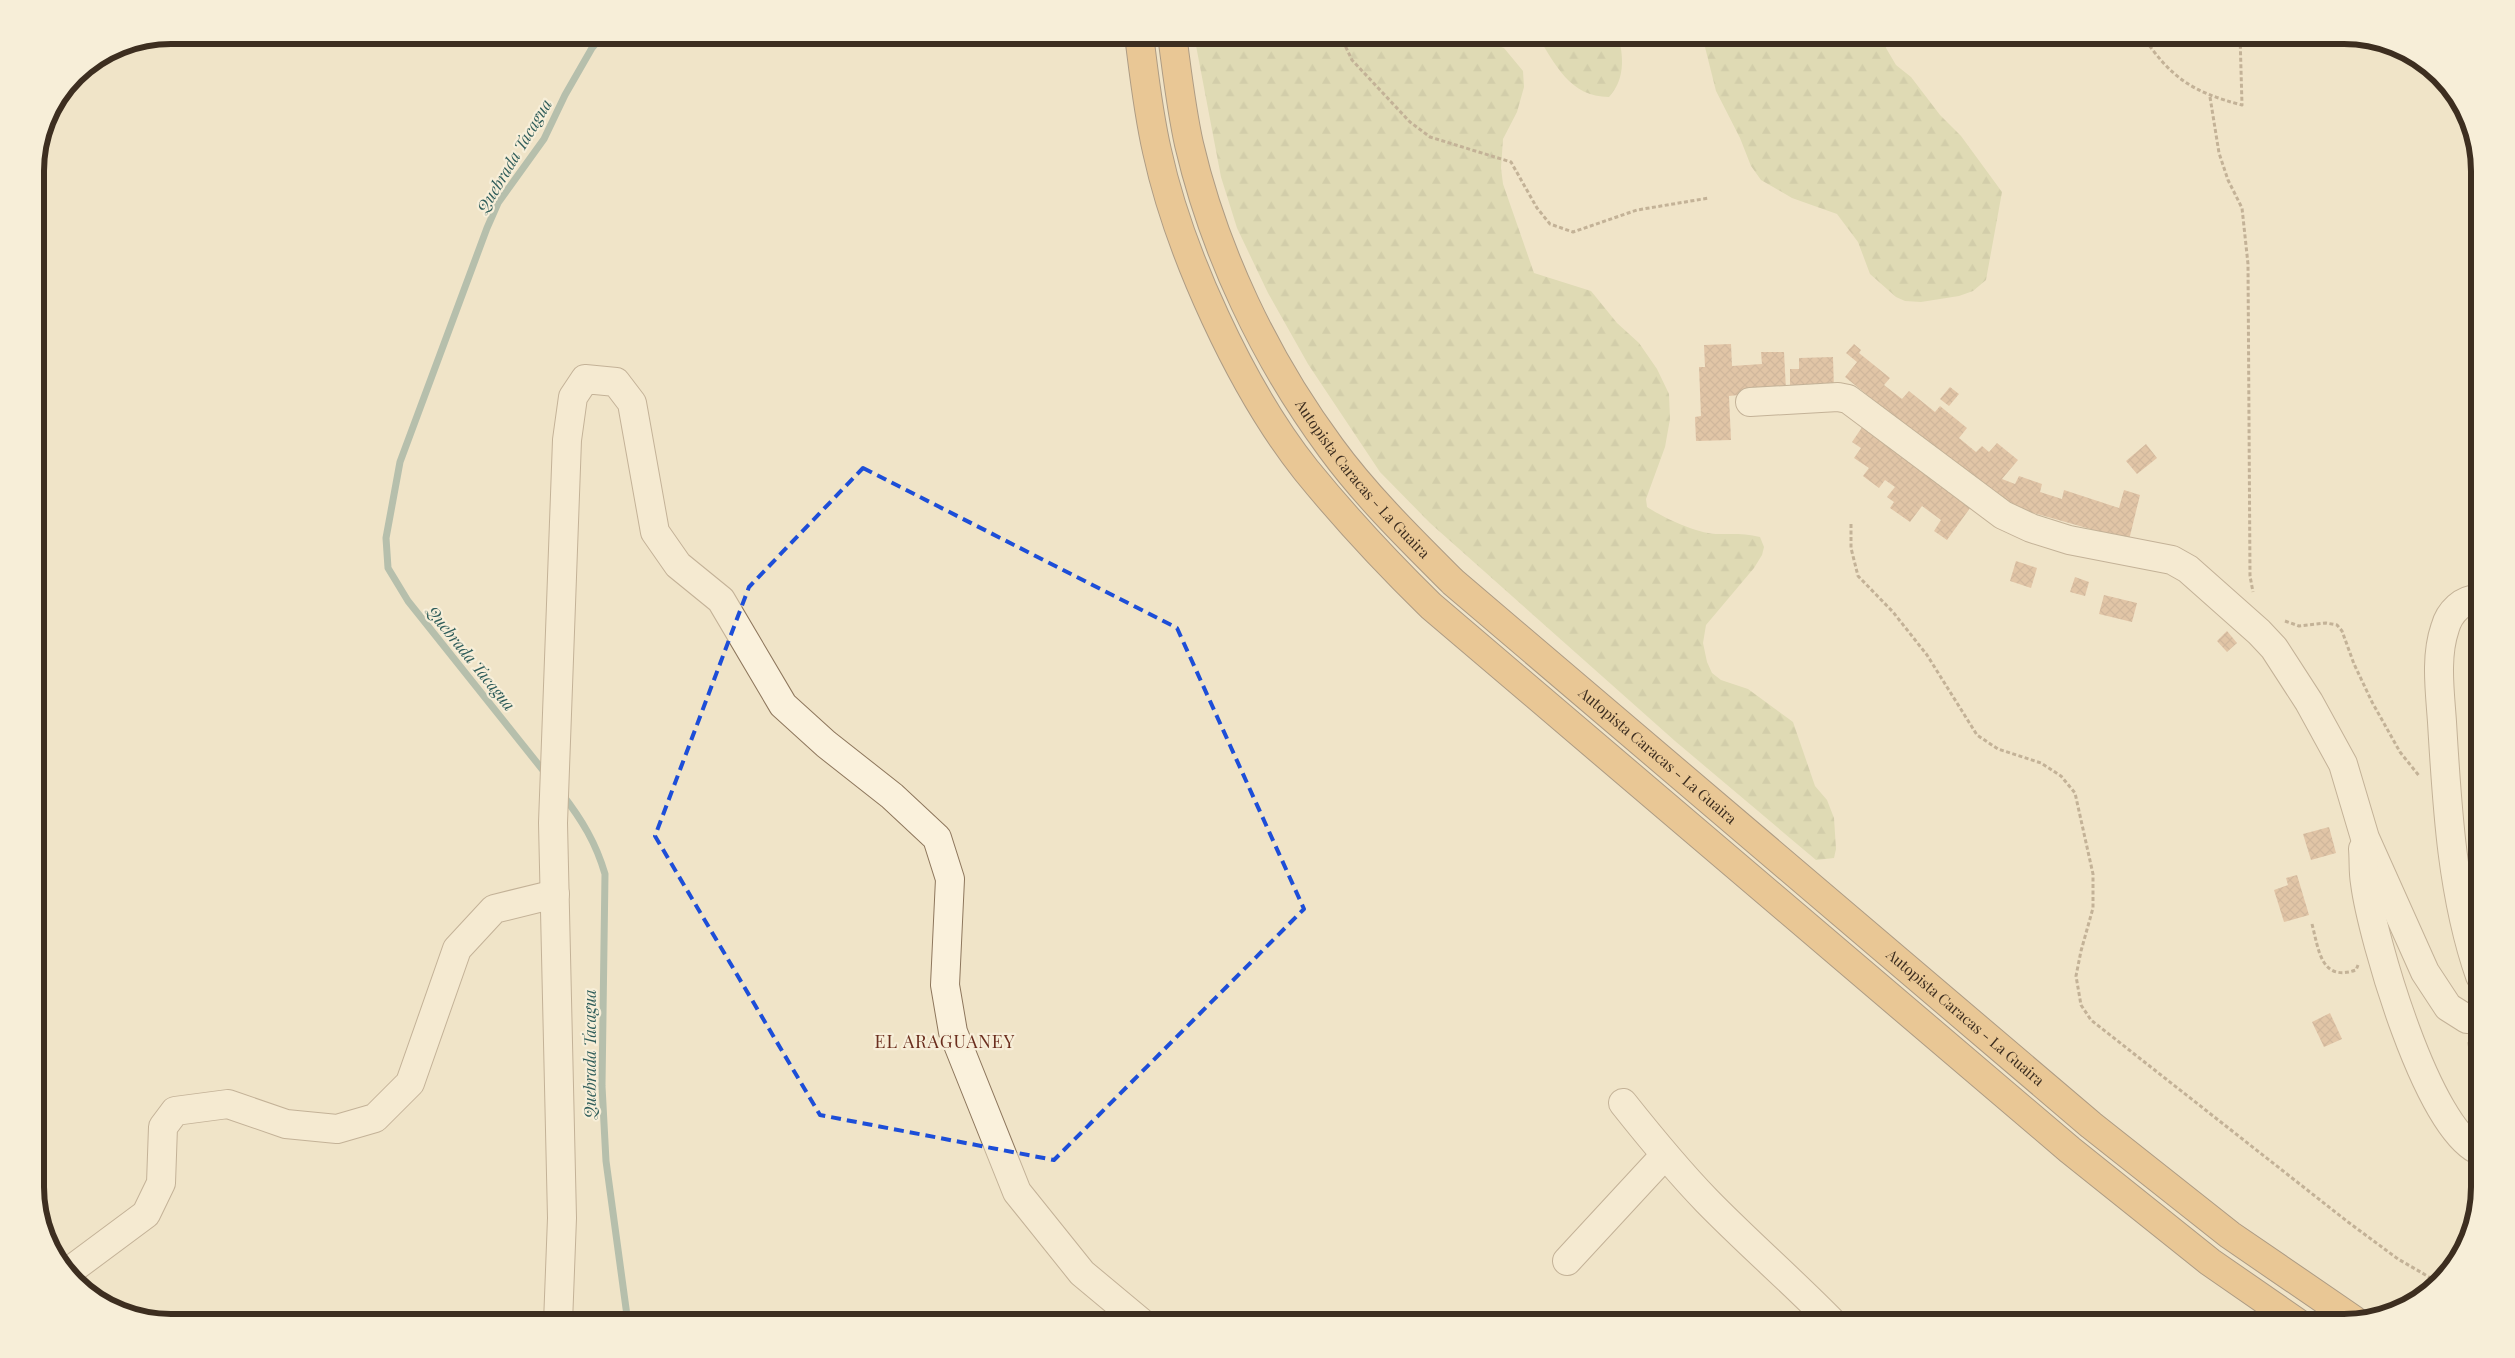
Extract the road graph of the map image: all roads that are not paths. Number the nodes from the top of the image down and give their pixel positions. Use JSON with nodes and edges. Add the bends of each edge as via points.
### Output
{"nodes":[{"id":1,"x":1140,"y":44,"type":"edge"},
{"id":2,"x":1173,"y":44,"type":"edge"},
{"id":3,"x":1750,"y":402,"type":"dead end"},
{"id":4,"x":2471,"y":601,"type":"edge"},
{"id":5,"x":2365,"y":838,"type":"junction"},
{"id":6,"x":555,"y":894,"type":"junction"},
{"id":7,"x":2471,"y":952,"type":"edge"},
{"id":8,"x":2471,"y":1016,"type":"edge"},
{"id":9,"x":1623,"y":1103,"type":"dead end"},
{"id":10,"x":2471,"y":1143,"type":"edge"},
{"id":11,"x":1665,"y":1155,"type":"junction"},
{"id":12,"x":1567,"y":1261,"type":"dead end"},
{"id":13,"x":73,"y":1268,"type":"edge"},
{"id":14,"x":558,"y":1314,"type":"edge"},
{"id":15,"x":1131,"y":1314,"type":"edge"},
{"id":16,"x":1823,"y":1314,"type":"edge"},
{"id":17,"x":2285,"y":1314,"type":"edge"},
{"id":18,"x":2345,"y":1314,"type":"edge"}],
"edges":[{"from":1,"to":17,"type":"highway","via":[[1157,152],[1175,216],[1219,324],[1249,382],[1305,469],[1392,568],[1431,606],[2070,1150],[2210,1262]]},
{"from":2,"to":18,"type":"highway","name":"Autopista Caracas - La Guaira","via":[[1189,144],[1207,206],[1249,310],[1278,366],[1332,449],[1416,545],[1469,595],[2091,1125],[2230,1235]]},
{"from":3,"to":5,"type":"street","via":[[1848,399],[2003,515],[2069,540],[2172,560],[2188,569],[2274,648],[2343,764]]},
{"from":4,"to":7,"type":"street","via":[[2452,612],[2444,628],[2440,656],[2449,809],[2461,907]]},
{"from":5,"to":8,"type":"street","via":[[2425,972],[2448,1007]]},
{"from":5,"to":10,"type":"street","via":[[2364,882],[2382,958],[2423,1075],[2440,1108],[2461,1136]]},
{"from":6,"to":13,"type":"street","via":[[494,909],[457,949],[410,1083],[375,1118],[336,1129],[286,1124],[228,1104],[175,1110],[163,1127],[161,1183],[146,1214]]},
{"from":6,"to":14,"type":"street","via":[[562,1218]]},
{"from":6,"to":15,"type":"street","via":[[553,823],[567,440],[573,397],[585,379],[616,382],[632,403],[655,532],[678,565],[721,600],[783,705],[937,838],[950,879],[945,985],[953,1032],[1016,1192],[1082,1273]]},
{"from":9,"to":11,"type":"street"},
{"from":11,"to":12,"type":"street"},
{"from":11,"to":16,"type":"street","via":[[1707,1202]]}]}
